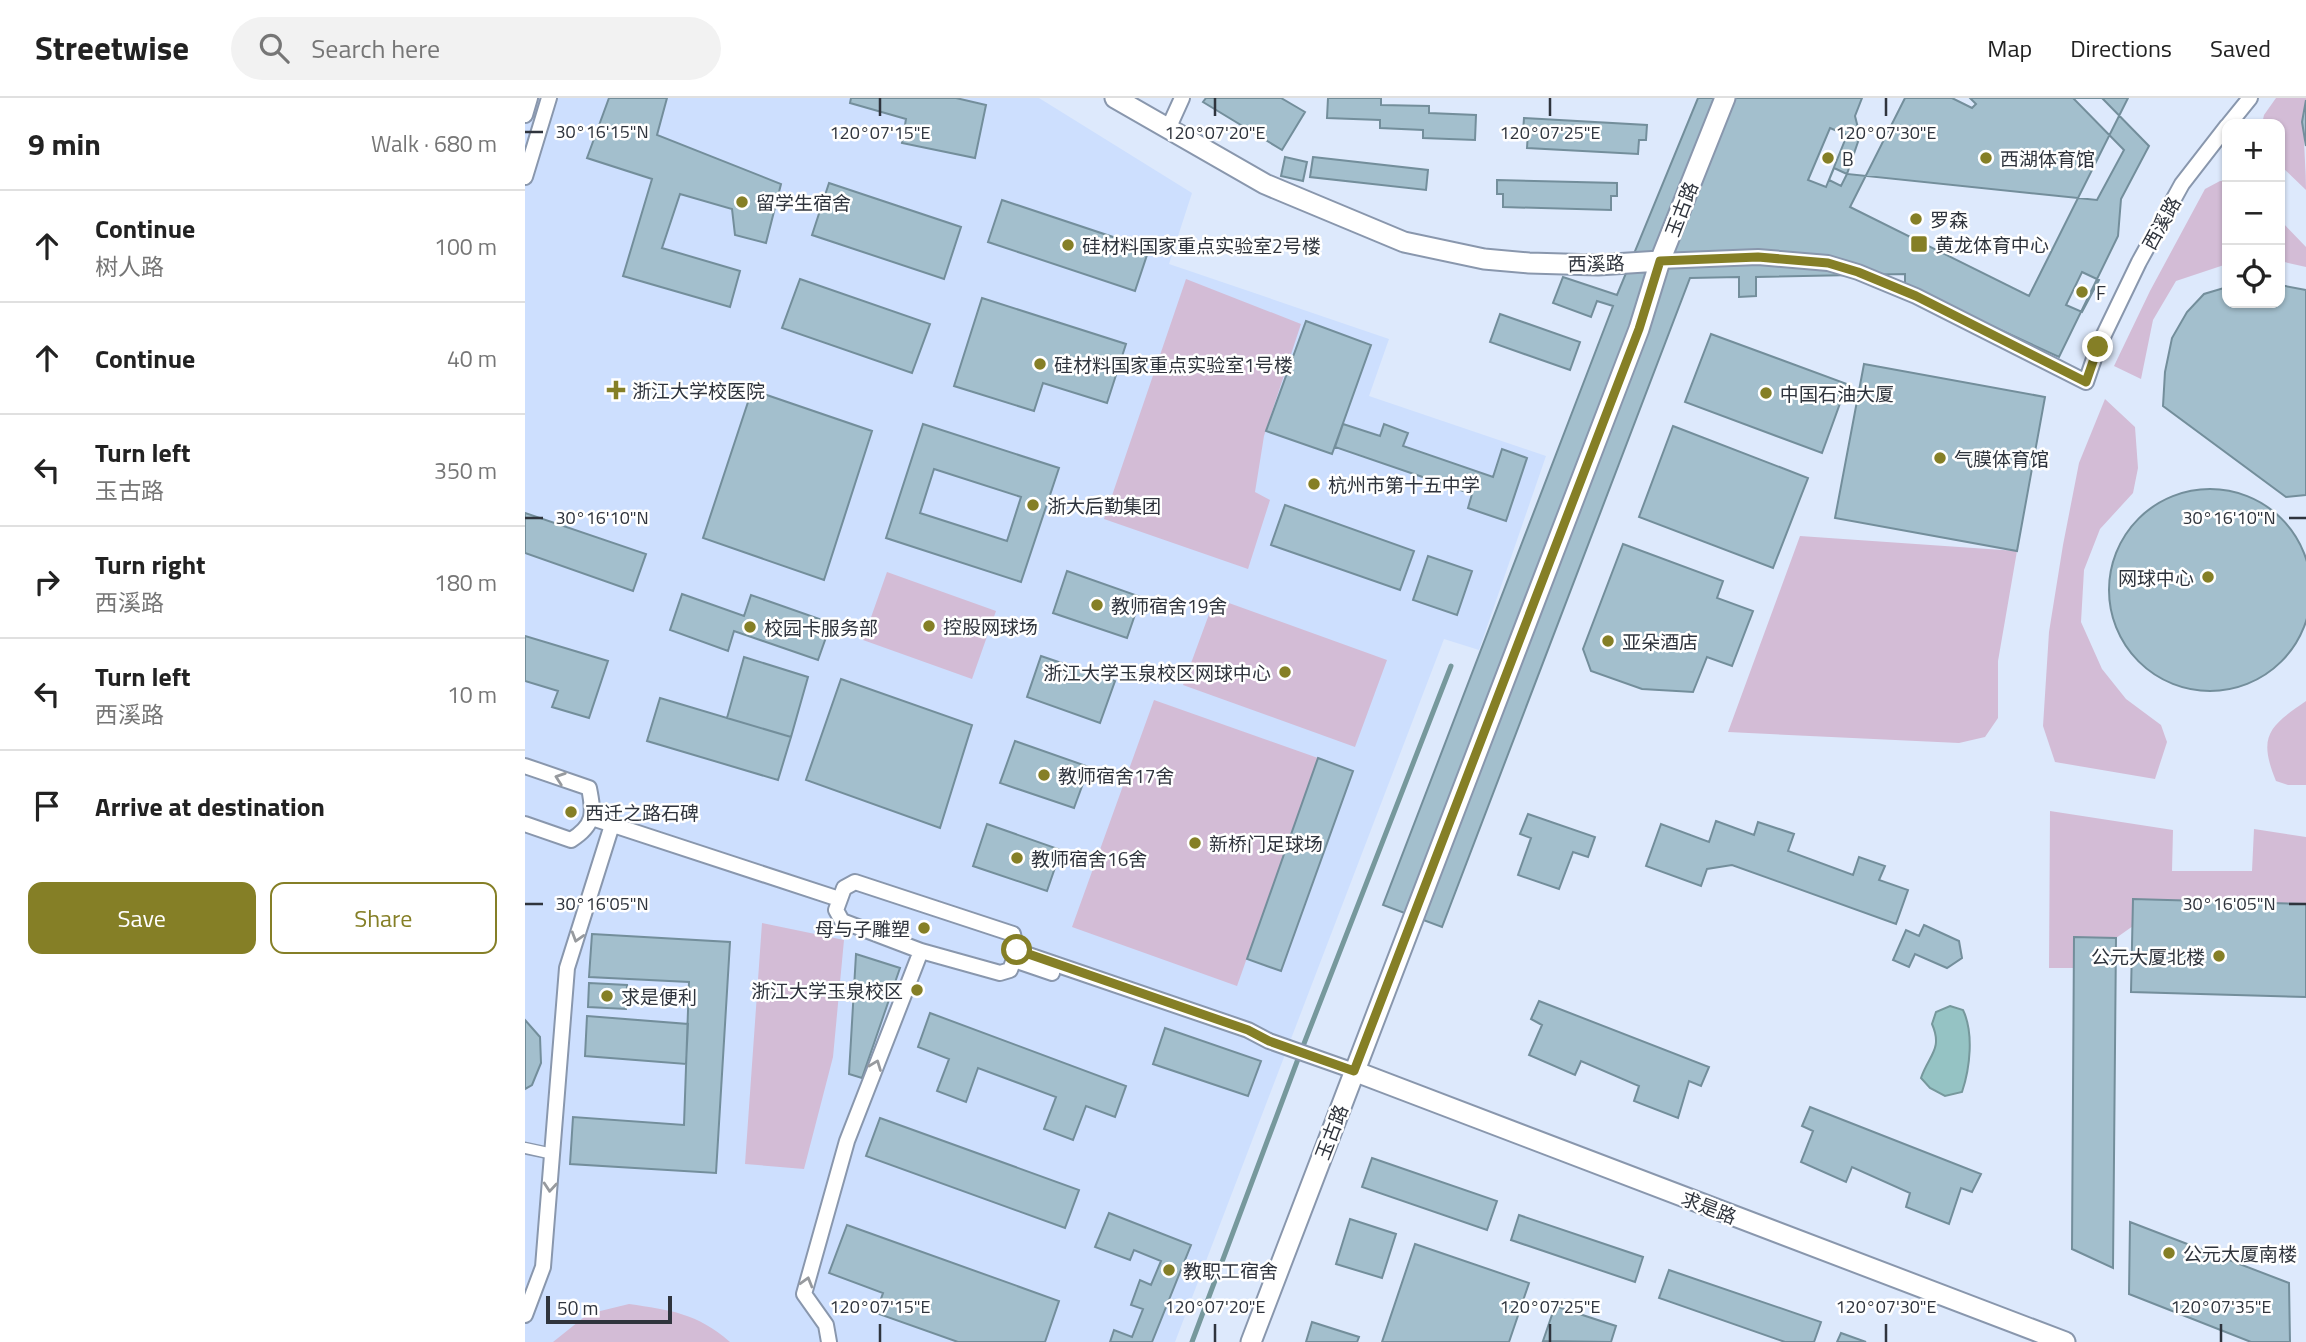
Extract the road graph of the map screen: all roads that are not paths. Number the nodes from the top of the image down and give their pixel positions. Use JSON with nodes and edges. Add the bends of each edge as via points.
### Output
{"nodes":[{"id":1,"x":530,"y":98,"type":"edge"},
{"id":2,"x":549,"y":98,"type":"edge"},
{"id":3,"x":1115,"y":98,"type":"edge"},
{"id":4,"x":1182,"y":98,"type":"edge"},
{"id":5,"x":1725,"y":98,"type":"edge"},
{"id":6,"x":2250,"y":98,"type":"edge"},
{"id":7,"x":525,"y":115,"type":"edge"},
{"id":8,"x":2233,"y":119,"type":"edge"},
{"id":9,"x":1168,"y":129,"type":"junction"},
{"id":10,"x":2222,"y":133,"type":"edge"},
{"id":11,"x":525,"y":177,"type":"edge"},
{"id":12,"x":1660,"y":261,"type":"junction"},
{"id":13,"x":525,"y":766,"type":"edge"},
{"id":14,"x":592,"y":818,"type":"junction"},
{"id":15,"x":525,"y":824,"type":"edge"},
{"id":16,"x":612,"y":825,"type":"junction"},
{"id":17,"x":839,"y":899,"type":"junction"},
{"id":18,"x":921,"y":950,"type":"junction"},
{"id":19,"x":1015,"y":955,"type":"junction"},
{"id":20,"x":1354,"y":1071,"type":"junction"},
{"id":21,"x":525,"y":1148,"type":"edge"},
{"id":22,"x":553,"y":1154,"type":"junction"},
{"id":23,"x":525,"y":1315,"type":"edge"},
{"id":24,"x":829,"y":1342,"type":"edge"},
{"id":25,"x":1251,"y":1342,"type":"edge"},
{"id":26,"x":2065,"y":1342,"type":"edge"}],
"edges":[{"from":1,"to":7,"type":"street"},
{"from":2,"to":11,"type":"street"},
{"from":3,"to":9,"type":"main road","name":"西溪路"},
{"from":4,"to":9,"type":"street"},
{"from":5,"to":12,"type":"main road","name":"玉古路"},
{"from":6,"to":8,"type":"street","name":"西溪路"},
{"from":9,"to":12,"type":"main road","name":"西溪路","via":[[1265,184],[1404,242],[1529,263]]},
{"from":10,"to":12,"type":"street","name":"西溪路","via":[[2182,184],[2139,262],[2086,382],[1916,296],[1828,263],[1758,257]]},
{"from":12,"to":20,"type":"main road","name":"玉古路","via":[[1639,329]]},
{"from":14,"to":13,"type":"street","one_way":true,"via":[[589,788]]},
{"from":14,"to":15,"type":"street","via":[[584,832],[571,840]]},
{"from":14,"to":16,"type":"street"},
{"from":16,"to":17,"type":"street"},
{"from":16,"to":22,"type":"street","one_way":true,"via":[[567,968]]},
{"from":17,"to":18,"type":"street","via":[[836,911],[842,921]]},
{"from":17,"to":19,"type":"street","via":[[844,888],[855,882],[1013,934]]},
{"from":18,"to":19,"type":"street","via":[[1000,973],[1010,970]]},
{"from":24,"to":18,"type":"street","one_way":true,"via":[[826,1325],[804,1294],[847,1141]]},
{"from":19,"to":20,"type":"street"},
{"from":20,"to":25,"type":"main road","name":"玉古路"},
{"from":20,"to":26,"type":"main road","name":"求是路"},
{"from":21,"to":22,"type":"street"},
{"from":22,"to":23,"type":"street","one_way":true,"via":[[543,1267]]}]}
